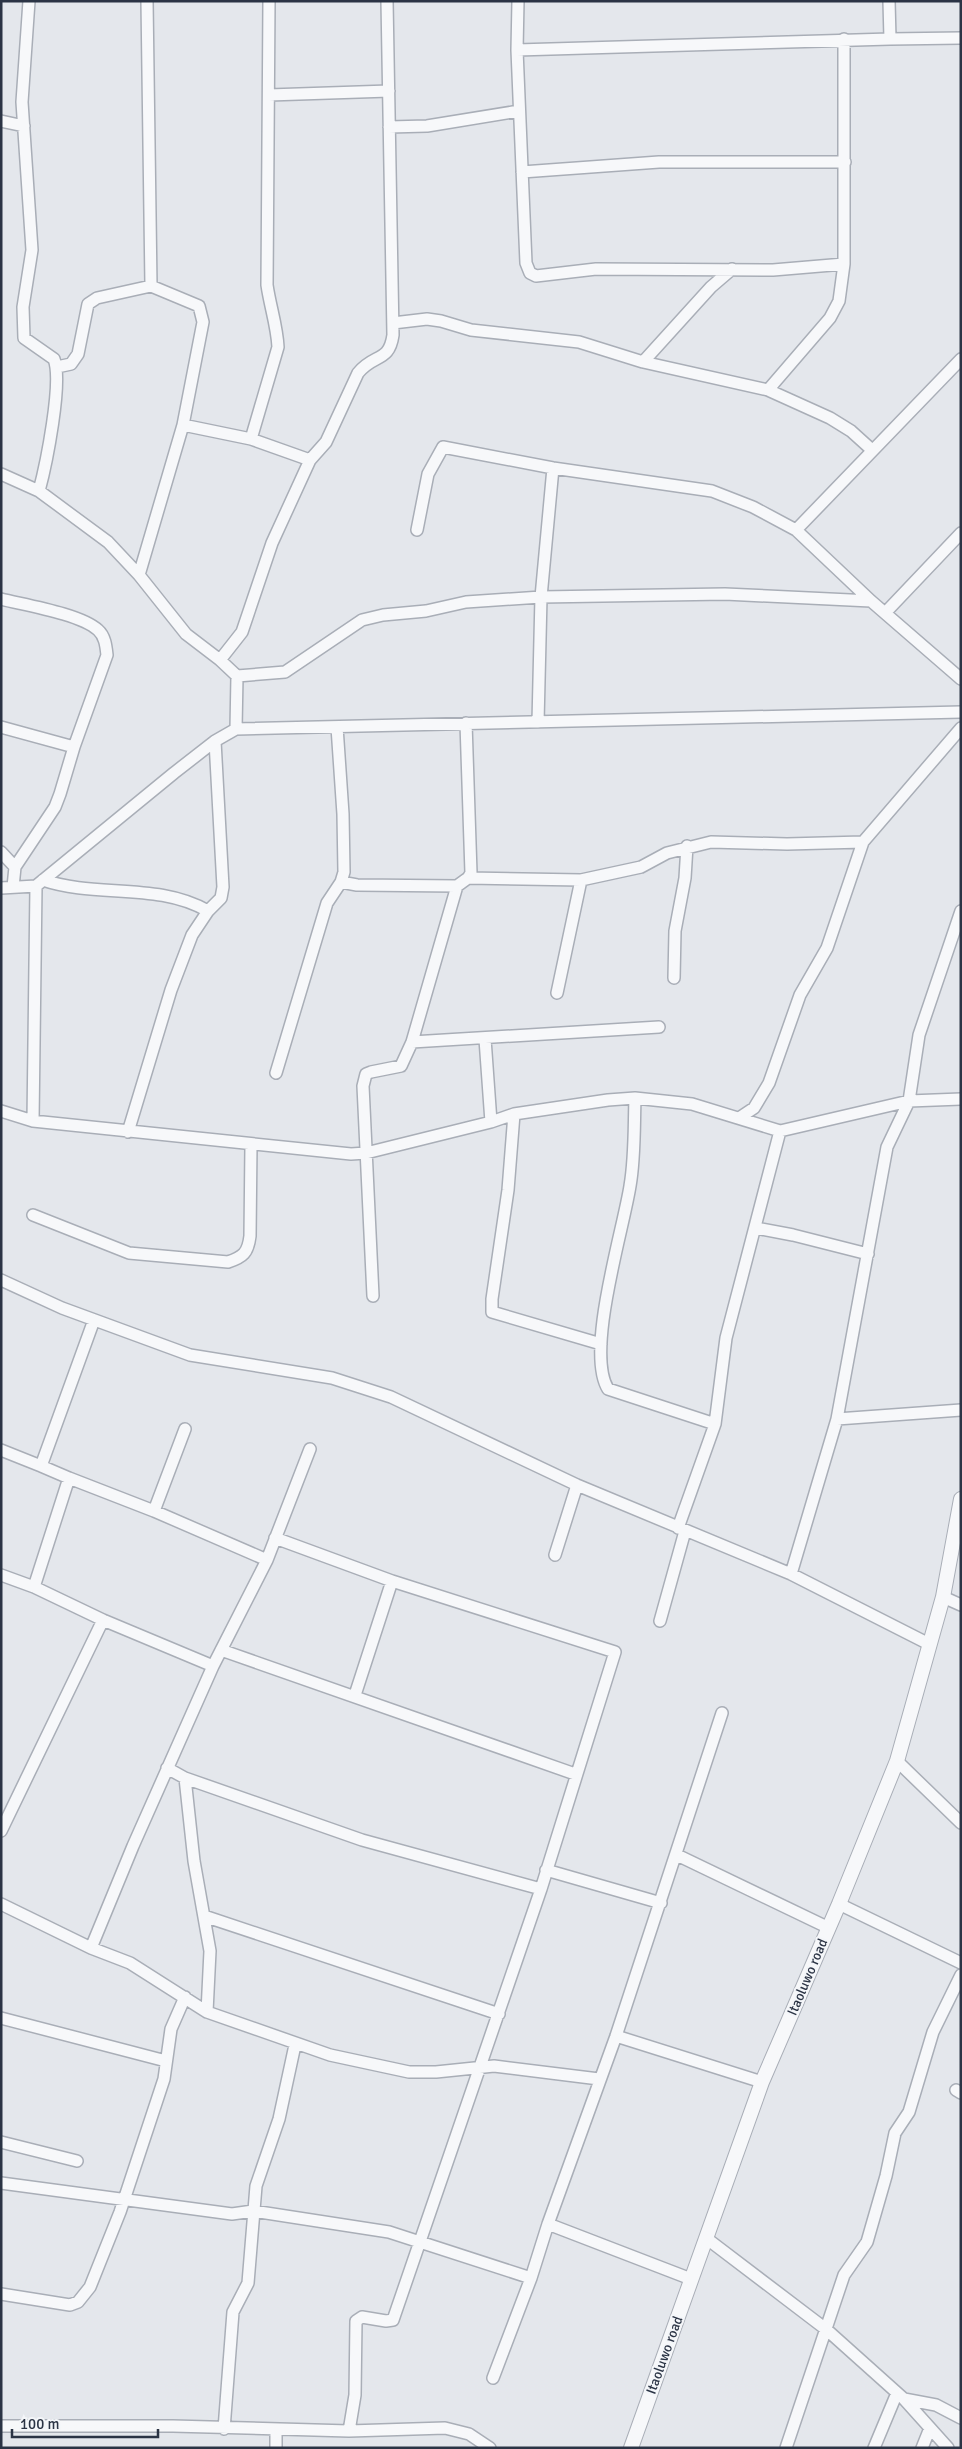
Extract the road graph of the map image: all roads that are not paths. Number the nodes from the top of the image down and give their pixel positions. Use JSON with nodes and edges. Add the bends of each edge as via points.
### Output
{"nodes":[{"id":1,"x":29,"y":1,"type":"edge"},
{"id":2,"x":146,"y":1,"type":"edge"},
{"id":3,"x":269,"y":1,"type":"edge"},
{"id":4,"x":387,"y":1,"type":"edge"},
{"id":5,"x":518,"y":1,"type":"edge"},
{"id":6,"x":890,"y":1,"type":"edge"},
{"id":7,"x":961,"y":38,"type":"edge"},
{"id":8,"x":844,"y":39,"type":"junction"},
{"id":9,"x":890,"y":39,"type":"junction"},
{"id":10,"x":517,"y":50,"type":"junction"},
{"id":11,"x":389,"y":91,"type":"junction"},
{"id":12,"x":269,"y":95,"type":"junction"},
{"id":13,"x":519,"y":111,"type":"junction"},
{"id":14,"x":1,"y":121,"type":"edge"},
{"id":15,"x":24,"y":126,"type":"junction"},
{"id":16,"x":389,"y":127,"type":"junction"},
{"id":17,"x":845,"y":162,"type":"junction"},
{"id":18,"x":522,"y":172,"type":"junction"},
{"id":19,"x":844,"y":264,"type":"junction"},
{"id":20,"x":732,"y":269,"type":"junction"},
{"id":21,"x":150,"y":286,"type":"junction"},
{"id":22,"x":393,"y":323,"type":"junction"},
{"id":23,"x":961,"y":359,"type":"edge"},
{"id":24,"x":643,"y":362,"type":"junction"},
{"id":25,"x":57,"y":367,"type":"junction"},
{"id":26,"x":768,"y":390,"type":"junction"},
{"id":27,"x":183,"y":425,"type":"junction"},
{"id":28,"x":251,"y":439,"type":"junction"},
{"id":29,"x":872,"y":450,"type":"junction"},
{"id":30,"x":310,"y":460,"type":"junction"},
{"id":31,"x":553,"y":468,"type":"junction"},
{"id":32,"x":1,"y":474,"type":"edge"},
{"id":33,"x":39,"y":491,"type":"junction"},
{"id":34,"x":417,"y":530,"type":"dead end"},
{"id":35,"x":796,"y":530,"type":"junction"},
{"id":36,"x":961,"y":533,"type":"edge"},
{"id":37,"x":139,"y":575,"type":"junction"},
{"id":38,"x":540,"y":597,"type":"junction"},
{"id":39,"x":1,"y":599,"type":"edge"},
{"id":40,"x":871,"y":601,"type":"junction"},
{"id":41,"x":885,"y":613,"type":"junction"},
{"id":42,"x":220,"y":660,"type":"junction"},
{"id":43,"x":237,"y":676,"type":"junction"},
{"id":44,"x":961,"y":679,"type":"edge"},
{"id":45,"x":961,"y":712,"type":"edge"},
{"id":46,"x":538,"y":722,"type":"junction"},
{"id":47,"x":466,"y":723,"type":"junction"},
{"id":48,"x":1,"y":727,"type":"edge"},
{"id":49,"x":337,"y":727,"type":"junction"},
{"id":50,"x":961,"y":728,"type":"edge"},
{"id":51,"x":236,"y":729,"type":"junction"},
{"id":52,"x":215,"y":741,"type":"junction"},
{"id":53,"x":74,"y":746,"type":"junction"},
{"id":54,"x":863,"y":842,"type":"junction"},
{"id":55,"x":687,"y":846,"type":"junction"},
{"id":56,"x":1,"y":852,"type":"edge"},
{"id":57,"x":15,"y":867,"type":"junction"},
{"id":58,"x":468,"y":878,"type":"junction"},
{"id":59,"x":581,"y":880,"type":"junction"},
{"id":60,"x":341,"y":882,"type":"junction"},
{"id":61,"x":39,"y":883,"type":"junction"},
{"id":62,"x":457,"y":886,"type":"junction"},
{"id":63,"x":13,"y":887,"type":"junction"},
{"id":64,"x":1,"y":888,"type":"edge"},
{"id":65,"x":961,"y":910,"type":"edge"},
{"id":66,"x":208,"y":911,"type":"junction"},
{"id":67,"x":674,"y":978,"type":"dead end"},
{"id":68,"x":557,"y":993,"type":"dead end"},
{"id":69,"x":659,"y":1027,"type":"dead end"},
{"id":70,"x":485,"y":1039,"type":"junction"},
{"id":71,"x":412,"y":1042,"type":"junction"},
{"id":72,"x":276,"y":1073,"type":"dead end"},
{"id":73,"x":635,"y":1098,"type":"junction"},
{"id":74,"x":961,"y":1099,"type":"edge"},
{"id":75,"x":909,"y":1101,"type":"junction"},
{"id":76,"x":1,"y":1111,"type":"edge"},
{"id":77,"x":514,"y":1114,"type":"junction"},
{"id":78,"x":739,"y":1118,"type":"junction"},
{"id":79,"x":33,"y":1121,"type":"junction"},
{"id":80,"x":491,"y":1122,"type":"junction"},
{"id":81,"x":780,"y":1131,"type":"junction"},
{"id":82,"x":128,"y":1132,"type":"junction"},
{"id":83,"x":251,"y":1145,"type":"junction"},
{"id":84,"x":366,"y":1153,"type":"junction"},
{"id":85,"x":33,"y":1215,"type":"dead end"},
{"id":86,"x":756,"y":1228,"type":"junction"},
{"id":87,"x":868,"y":1254,"type":"junction"},
{"id":88,"x":1,"y":1280,"type":"edge"},
{"id":89,"x":373,"y":1296,"type":"dead end"},
{"id":90,"x":94,"y":1320,"type":"junction"},
{"id":91,"x":601,"y":1344,"type":"junction"},
{"id":92,"x":961,"y":1410,"type":"edge"},
{"id":93,"x":837,"y":1419,"type":"junction"},
{"id":94,"x":715,"y":1424,"type":"junction"},
{"id":95,"x":185,"y":1429,"type":"dead end"},
{"id":96,"x":310,"y":1449,"type":"dead end"},
{"id":97,"x":1,"y":1450,"type":"edge"},
{"id":98,"x":41,"y":1466,"type":"junction"},
{"id":99,"x":68,"y":1478,"type":"junction"},
{"id":100,"x":577,"y":1485,"type":"junction"},
{"id":101,"x":961,"y":1499,"type":"edge"},
{"id":102,"x":154,"y":1511,"type":"junction"},
{"id":103,"x":681,"y":1529,"type":"junction"},
{"id":104,"x":958,"y":1530,"type":"edge"},
{"id":105,"x":275,"y":1538,"type":"junction"},
{"id":106,"x":555,"y":1555,"type":"dead end"},
{"id":107,"x":268,"y":1560,"type":"junction"},
{"id":108,"x":791,"y":1574,"type":"junction"},
{"id":109,"x":1,"y":1575,"type":"edge"},
{"id":110,"x":392,"y":1581,"type":"junction"},
{"id":111,"x":34,"y":1587,"type":"junction"},
{"id":112,"x":943,"y":1597,"type":"junction"},
{"id":113,"x":961,"y":1605,"type":"edge"},
{"id":114,"x":102,"y":1620,"type":"junction"},
{"id":115,"x":660,"y":1621,"type":"dead end"},
{"id":116,"x":929,"y":1644,"type":"junction"},
{"id":117,"x":221,"y":1650,"type":"junction"},
{"id":118,"x":213,"y":1666,"type":"junction"},
{"id":119,"x":355,"y":1695,"type":"junction"},
{"id":120,"x":722,"y":1713,"type":"dead end"},
{"id":121,"x":897,"y":1760,"type":"junction"},
{"id":122,"x":167,"y":1768,"type":"junction"},
{"id":123,"x":575,"y":1774,"type":"junction"},
{"id":124,"x":186,"y":1778,"type":"junction"},
{"id":125,"x":961,"y":1822,"type":"edge"},
{"id":126,"x":1,"y":1832,"type":"edge"},
{"id":127,"x":677,"y":1854,"type":"junction"},
{"id":128,"x":546,"y":1870,"type":"junction"},
{"id":129,"x":541,"y":1889,"type":"junction"},
{"id":130,"x":661,"y":1903,"type":"junction"},
{"id":131,"x":1,"y":1904,"type":"edge"},
{"id":132,"x":839,"y":1904,"type":"junction"},
{"id":133,"x":204,"y":1916,"type":"junction"},
{"id":134,"x":828,"y":1928,"type":"junction"},
{"id":135,"x":91,"y":1948,"type":"junction"},
{"id":136,"x":961,"y":1963,"type":"edge"},
{"id":137,"x":961,"y":1975,"type":"edge"},
{"id":138,"x":185,"y":1997,"type":"junction"},
{"id":139,"x":207,"y":2012,"type":"junction"},
{"id":140,"x":499,"y":2014,"type":"junction"},
{"id":141,"x":1,"y":2018,"type":"edge"},
{"id":142,"x":616,"y":2036,"type":"junction"},
{"id":143,"x":295,"y":2045,"type":"junction"},
{"id":144,"x":166,"y":2061,"type":"junction"},
{"id":145,"x":481,"y":2067,"type":"junction"},
{"id":146,"x":599,"y":2079,"type":"junction"},
{"id":147,"x":762,"y":2082,"type":"junction"},
{"id":148,"x":1,"y":2142,"type":"edge"},
{"id":149,"x":77,"y":2161,"type":"dead end"},
{"id":150,"x":1,"y":2183,"type":"edge"},
{"id":151,"x":124,"y":2199,"type":"junction"},
{"id":152,"x":254,"y":2211,"type":"junction"},
{"id":153,"x":548,"y":2224,"type":"junction"},
{"id":154,"x":706,"y":2238,"type":"junction"},
{"id":155,"x":419,"y":2243,"type":"junction"},
{"id":156,"x":531,"y":2278,"type":"junction"},
{"id":157,"x":691,"y":2279,"type":"junction"},
{"id":158,"x":1,"y":2294,"type":"edge"},
{"id":159,"x":827,"y":2330,"type":"junction"},
{"id":160,"x":493,"y":2378,"type":"dead end"},
{"id":161,"x":901,"y":2396,"type":"junction"},
{"id":162,"x":961,"y":2418,"type":"edge"},
{"id":163,"x":1,"y":2426,"type":"edge"},
{"id":164,"x":930,"y":2428,"type":"junction"},
{"id":165,"x":224,"y":2429,"type":"junction"},
{"id":166,"x":276,"y":2430,"type":"junction"},
{"id":167,"x":349,"y":2431,"type":"junction"},
{"id":168,"x":276,"y":2448,"type":"edge"},
{"id":169,"x":490,"y":2448,"type":"edge"},
{"id":170,"x":631,"y":2448,"type":"edge"},
{"id":171,"x":786,"y":2448,"type":"edge"},
{"id":172,"x":874,"y":2448,"type":"edge"},
{"id":173,"x":922,"y":2448,"type":"edge"},
{"id":174,"x":948,"y":2448,"type":"edge"}],
"edges":[{"from":1,"to":15,"type":"street","via":[[22,102]]},
{"from":2,"to":21,"type":"street"},
{"from":3,"to":12,"type":"street"},
{"from":4,"to":11,"type":"street"},
{"from":5,"to":10,"type":"street"},
{"from":6,"to":9,"type":"street"},
{"from":7,"to":9,"type":"street"},
{"from":8,"to":9,"type":"street"},
{"from":8,"to":10,"type":"street"},
{"from":8,"to":17,"type":"street"},
{"from":10,"to":13,"type":"street"},
{"from":11,"to":12,"type":"street"},
{"from":11,"to":16,"type":"street"},
{"from":12,"to":28,"type":"street","via":[[267,285],[278,346]]},
{"from":13,"to":16,"type":"street","via":[[427,126]]},
{"from":13,"to":18,"type":"street"},
{"from":14,"to":15,"type":"street"},
{"from":15,"to":25,"type":"street","via":[[32,250],[23,307],[24,338],[54,359]]},
{"from":16,"to":22,"type":"street"},
{"from":17,"to":18,"type":"street","via":[[659,162]]},
{"from":17,"to":19,"type":"street"},
{"from":18,"to":20,"type":"street","via":[[526,263],[530,273],[536,276],[596,269]]},
{"from":19,"to":20,"type":"street"},
{"from":19,"to":26,"type":"street","via":[[838,301],[830,318]]},
{"from":20,"to":24,"type":"street","via":[[711,287]]},
{"from":21,"to":25,"type":"street","via":[[97,298],[88,304],[78,354],[71,364]]},
{"from":21,"to":27,"type":"street","via":[[199,306],[203,322]]},
{"from":22,"to":24,"type":"street","via":[[428,319],[471,330],[579,342]]},
{"from":22,"to":30,"type":"street","via":[[391,348],[358,373],[326,442]]},
{"from":23,"to":29,"type":"street"},
{"from":24,"to":26,"type":"street"},
{"from":25,"to":33,"type":"street","via":[[47,463]]},
{"from":26,"to":29,"type":"street","via":[[830,418]]},
{"from":27,"to":28,"type":"street"},
{"from":27,"to":37,"type":"street"},
{"from":28,"to":30,"type":"street"},
{"from":29,"to":35,"type":"street"},
{"from":30,"to":42,"type":"street","via":[[272,543],[242,632]]},
{"from":31,"to":34,"type":"street","via":[[443,447],[428,474]]},
{"from":31,"to":35,"type":"street","via":[[712,491],[754,507]]},
{"from":31,"to":38,"type":"street"},
{"from":32,"to":33,"type":"street"},
{"from":33,"to":37,"type":"street","via":[[108,542]]},
{"from":35,"to":40,"type":"street"},
{"from":36,"to":41,"type":"street"},
{"from":37,"to":42,"type":"street","via":[[186,634]]},
{"from":38,"to":40,"type":"street","via":[[726,594]]},
{"from":38,"to":43,"type":"street","via":[[466,602],[426,611],[372,617],[362,620],[285,672]]},
{"from":38,"to":46,"type":"street"},
{"from":39,"to":53,"type":"street","via":[[86,622],[100,631],[106,642],[103,668]]},
{"from":40,"to":41,"type":"street"},
{"from":41,"to":44,"type":"street"},
{"from":42,"to":43,"type":"street"},
{"from":43,"to":51,"type":"street"},
{"from":45,"to":46,"type":"street"},
{"from":46,"to":47,"type":"street"},
{"from":47,"to":49,"type":"street"},
{"from":47,"to":58,"type":"street","via":[[472,866]]},
{"from":48,"to":53,"type":"street"},
{"from":49,"to":51,"type":"street"},
{"from":49,"to":60,"type":"street","via":[[343,814],[344,872]]},
{"from":50,"to":54,"type":"street"},
{"from":51,"to":52,"type":"street"},
{"from":52,"to":61,"type":"street"},
{"from":52,"to":66,"type":"street","via":[[223,888],[221,898]]},
{"from":53,"to":57,"type":"street","via":[[55,807]]},
{"from":54,"to":55,"type":"street","via":[[711,842]]},
{"from":54,"to":78,"type":"street","via":[[827,948],[800,995],[769,1083],[754,1108]]},
{"from":55,"to":59,"type":"street","via":[[641,866]]},
{"from":55,"to":67,"type":"street","via":[[675,931]]},
{"from":56,"to":57,"type":"street"},
{"from":57,"to":63,"type":"street"},
{"from":58,"to":59,"type":"street"},
{"from":58,"to":62,"type":"street"},
{"from":59,"to":68,"type":"street"},
{"from":60,"to":62,"type":"street"},
{"from":60,"to":72,"type":"street","via":[[327,903]]},
{"from":61,"to":63,"type":"street"},
{"from":61,"to":66,"type":"street","via":[[151,893],[194,903]]},
{"from":61,"to":79,"type":"street"},
{"from":62,"to":71,"type":"street"},
{"from":63,"to":64,"type":"street"},
{"from":65,"to":75,"type":"street","via":[[919,1035]]},
{"from":66,"to":82,"type":"street","via":[[192,935],[171,990]]},
{"from":69,"to":70,"type":"street"},
{"from":70,"to":71,"type":"street"},
{"from":70,"to":80,"type":"street"},
{"from":71,"to":84,"type":"street","via":[[401,1066],[371,1072],[364,1080]]},
{"from":73,"to":77,"type":"street"},
{"from":73,"to":78,"type":"street","via":[[692,1104]]},
{"from":73,"to":91,"type":"street","via":[[630,1185],[611,1273]]},
{"from":74,"to":75,"type":"street"},
{"from":75,"to":81,"type":"street"},
{"from":75,"to":87,"type":"street","via":[[887,1147]]},
{"from":76,"to":79,"type":"street"},
{"from":77,"to":80,"type":"street"},
{"from":77,"to":91,"type":"street","via":[[492,1312]]},
{"from":78,"to":81,"type":"street"},
{"from":79,"to":82,"type":"street"},
{"from":80,"to":84,"type":"street"},
{"from":81,"to":86,"type":"street"},
{"from":82,"to":83,"type":"street"},
{"from":83,"to":84,"type":"street"},
{"from":83,"to":85,"type":"street","via":[[250,1236],[248,1249],[242,1258],[228,1262],[129,1253]]},
{"from":84,"to":89,"type":"street"},
{"from":86,"to":87,"type":"street"},
{"from":86,"to":94,"type":"street","via":[[726,1338]]},
{"from":87,"to":93,"type":"street"},
{"from":88,"to":90,"type":"street"},
{"from":90,"to":98,"type":"street"},
{"from":90,"to":100,"type":"street","via":[[190,1356],[332,1378],[391,1397]]},
{"from":91,"to":94,"type":"street","via":[[604,1382],[608,1389]]},
{"from":92,"to":93,"type":"street"},
{"from":93,"to":108,"type":"street"},
{"from":94,"to":103,"type":"street"},
{"from":95,"to":102,"type":"street"},
{"from":96,"to":105,"type":"street"},
{"from":97,"to":98,"type":"street"},
{"from":98,"to":99,"type":"street"},
{"from":99,"to":102,"type":"street"},
{"from":99,"to":111,"type":"street"},
{"from":100,"to":103,"type":"street"},
{"from":100,"to":106,"type":"street"},
{"from":101,"to":104,"type":"street","name":"Itaoluwo road"},
{"from":102,"to":107,"type":"street"},
{"from":103,"to":108,"type":"street"},
{"from":103,"to":115,"type":"street"},
{"from":104,"to":112,"type":"street","name":"Itaoluwo road"},
{"from":105,"to":107,"type":"street"},
{"from":105,"to":110,"type":"street"},
{"from":107,"to":117,"type":"street"},
{"from":108,"to":116,"type":"street"},
{"from":109,"to":111,"type":"street"},
{"from":110,"to":119,"type":"street"},
{"from":110,"to":123,"type":"street","via":[[615,1652]]},
{"from":111,"to":114,"type":"street"},
{"from":112,"to":113,"type":"street"},
{"from":112,"to":116,"type":"street","name":"Itaoluwo road"},
{"from":114,"to":118,"type":"street"},
{"from":114,"to":126,"type":"street"},
{"from":116,"to":121,"type":"street","name":"Itaoluwo road"},
{"from":117,"to":118,"type":"street"},
{"from":117,"to":119,"type":"street"},
{"from":118,"to":122,"type":"street"},
{"from":119,"to":123,"type":"street"},
{"from":120,"to":127,"type":"street"},
{"from":121,"to":125,"type":"street"},
{"from":121,"to":132,"type":"street","name":"Itaoluwo road"},
{"from":122,"to":124,"type":"street"},
{"from":122,"to":135,"type":"street"},
{"from":123,"to":128,"type":"street"},
{"from":124,"to":129,"type":"street","via":[[362,1840]]},
{"from":124,"to":133,"type":"street","via":[[194,1860]]},
{"from":127,"to":130,"type":"street"},
{"from":127,"to":134,"type":"street"},
{"from":128,"to":129,"type":"street"},
{"from":128,"to":130,"type":"street"},
{"from":129,"to":140,"type":"street"},
{"from":130,"to":142,"type":"street"},
{"from":131,"to":135,"type":"street"},
{"from":132,"to":134,"type":"street","name":"Itaoluwo road"},
{"from":132,"to":136,"type":"street"},
{"from":133,"to":139,"type":"street","via":[[210,1951]]},
{"from":133,"to":140,"type":"street"},
{"from":134,"to":147,"type":"street","name":"Itaoluwo road"},
{"from":135,"to":138,"type":"street","via":[[130,1963]]},
{"from":137,"to":159,"type":"street","via":[[933,2032],[909,2112],[895,2132],[886,2176],[866,2242],[844,2275]]},
{"from":138,"to":139,"type":"street"},
{"from":138,"to":144,"type":"street","via":[[171,2029]]},
{"from":139,"to":143,"type":"street"},
{"from":140,"to":145,"type":"street"},
{"from":141,"to":144,"type":"street"},
{"from":142,"to":146,"type":"street"},
{"from":142,"to":147,"type":"street"},
{"from":143,"to":145,"type":"street","via":[[409,2072]]},
{"from":143,"to":152,"type":"street","via":[[279,2119],[256,2186]]},
{"from":144,"to":151,"type":"street","via":[[164,2079]]},
{"from":145,"to":146,"type":"street"},
{"from":145,"to":155,"type":"street"},
{"from":146,"to":153,"type":"street"},
{"from":147,"to":154,"type":"street","name":"Itaoluwo road"},
{"from":148,"to":149,"type":"street"},
{"from":150,"to":151,"type":"street"},
{"from":151,"to":152,"type":"street","via":[[232,2214]]},
{"from":151,"to":158,"type":"street","via":[[90,2288],[78,2302],[70,2305]]},
{"from":152,"to":155,"type":"street","via":[[389,2232]]},
{"from":152,"to":165,"type":"street","via":[[248,2283],[233,2312]]},
{"from":153,"to":156,"type":"street"},
{"from":153,"to":157,"type":"street"},
{"from":154,"to":157,"type":"street","name":"Itaoluwo road"},
{"from":154,"to":159,"type":"street"},
{"from":155,"to":156,"type":"street"},
{"from":155,"to":167,"type":"street","via":[[393,2320],[386,2322],[362,2317],[356,2321],[355,2395]]},
{"from":156,"to":160,"type":"street"},
{"from":157,"to":170,"type":"street","name":"Itaoluwo road"},
{"from":159,"to":161,"type":"street"},
{"from":159,"to":171,"type":"street"},
{"from":161,"to":162,"type":"street","via":[[936,2405]]},
{"from":161,"to":164,"type":"street"},
{"from":161,"to":172,"type":"street"},
{"from":163,"to":165,"type":"street"},
{"from":164,"to":173,"type":"street"},
{"from":164,"to":174,"type":"street"},
{"from":165,"to":166,"type":"street"},
{"from":166,"to":167,"type":"street"},
{"from":166,"to":168,"type":"street"},
{"from":167,"to":169,"type":"street","via":[[444,2428],[468,2434]]}]}
